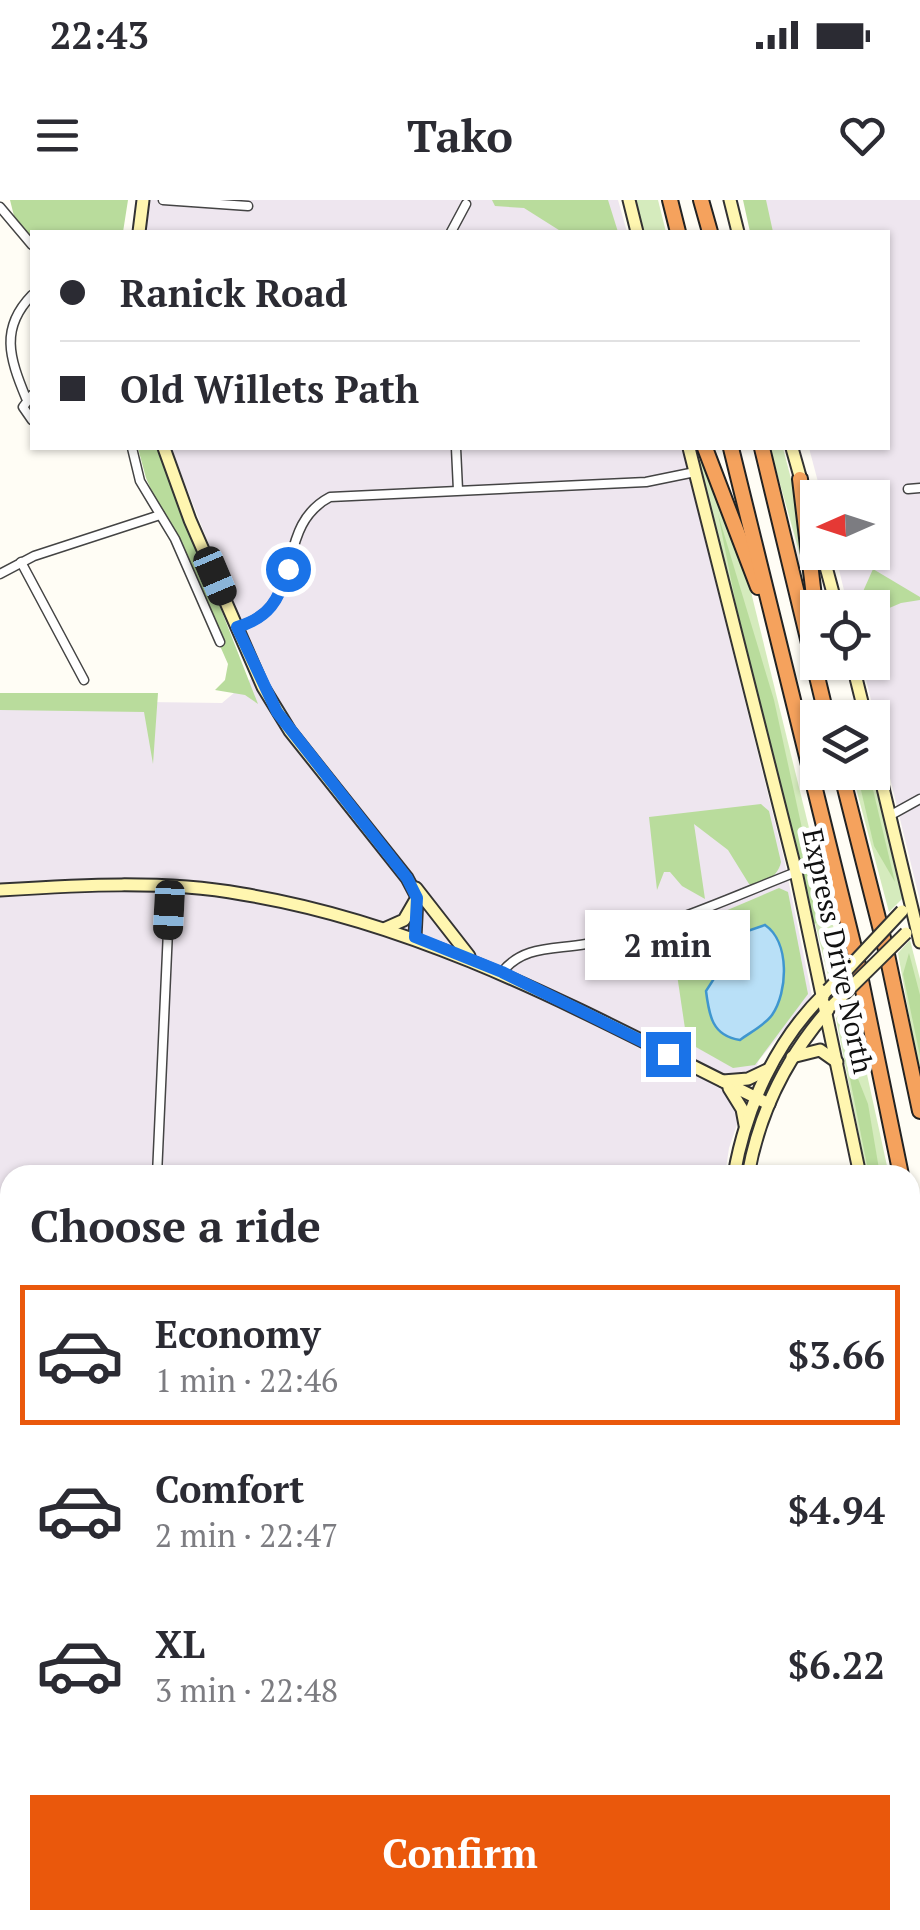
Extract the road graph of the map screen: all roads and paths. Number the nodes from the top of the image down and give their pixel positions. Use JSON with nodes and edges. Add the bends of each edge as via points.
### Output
{"nodes":[{"id":1,"x":143,"y":200,"type":"edge"},
{"id":2,"x":163,"y":200,"type":"edge"},
{"id":3,"x":629,"y":200,"type":"edge"},
{"id":4,"x":670,"y":200,"type":"edge"},
{"id":5,"x":701,"y":200,"type":"edge"},
{"id":6,"x":730,"y":200,"type":"edge"},
{"id":7,"x":466,"y":204,"type":"dead end"},
{"id":8,"x":248,"y":206,"type":"dead end"},
{"id":9,"x":0,"y":208,"type":"edge"},
{"id":10,"x":139,"y":230,"type":"edge"},
{"id":11,"x":452,"y":230,"type":"edge"},
{"id":12,"x":636,"y":230,"type":"edge"},
{"id":13,"x":678,"y":230,"type":"edge"},
{"id":14,"x":709,"y":230,"type":"edge"},
{"id":15,"x":738,"y":230,"type":"edge"},
{"id":16,"x":30,"y":244,"type":"edge"},
{"id":17,"x":30,"y":297,"type":"edge"},
{"id":18,"x":29,"y":396,"type":"edge"},
{"id":19,"x":132,"y":450,"type":"edge"},
{"id":20,"x":165,"y":450,"type":"edge"},
{"id":21,"x":456,"y":450,"type":"edge"},
{"id":22,"x":690,"y":450,"type":"edge"},
{"id":23,"x":707,"y":450,"type":"edge"},
{"id":24,"x":731,"y":450,"type":"edge"},
{"id":25,"x":762,"y":450,"type":"edge"},
{"id":26,"x":793,"y":450,"type":"edge"},
{"id":27,"x":695,"y":472,"type":"junction"},
{"id":28,"x":800,"y":478,"type":"joint"},
{"id":29,"x":920,"y":488,"type":"edge"},
{"id":30,"x":908,"y":489,"type":"dead end"},
{"id":31,"x":458,"y":490,"type":"junction"},
{"id":32,"x":160,"y":515,"type":"junction"},
{"id":33,"x":21,"y":562,"type":"junction"},
{"id":34,"x":0,"y":574,"type":"edge"},
{"id":35,"x":813,"y":590,"type":"edge"},
{"id":36,"x":237,"y":627,"type":"junction"},
{"id":37,"x":220,"y":642,"type":"dead end"},
{"id":38,"x":84,"y":680,"type":"dead end"},
{"id":39,"x":820,"y":680,"type":"edge"},
{"id":40,"x":820,"y":688,"type":"junction"},
{"id":41,"x":823,"y":700,"type":"edge"},
{"id":42,"x":800,"y":727,"type":"edge"},
{"id":43,"x":800,"y":728,"type":"edge"},
{"id":44,"x":815,"y":790,"type":"edge"},
{"id":45,"x":846,"y":790,"type":"edge"},
{"id":46,"x":884,"y":790,"type":"edge"},
{"id":47,"x":920,"y":799,"type":"edge"},
{"id":48,"x":891,"y":815,"type":"junction"},
{"id":49,"x":796,"y":872,"type":"junction"},
{"id":50,"x":905,"y":872,"type":"junction"},
{"id":51,"x":407,"y":878,"type":"junction"},
{"id":52,"x":920,"y":880,"type":"edge"},
{"id":53,"x":170,"y":886,"type":"junction"},
{"id":54,"x":0,"y":890,"type":"edge"},
{"id":55,"x":417,"y":898,"type":"junction"},
{"id":56,"x":911,"y":902,"type":"edge"},
{"id":57,"x":914,"y":926,"type":"edge"},
{"id":58,"x":384,"y":928,"type":"junction"},
{"id":59,"x":415,"y":937,"type":"junction"},
{"id":60,"x":920,"y":942,"type":"edge"},
{"id":61,"x":472,"y":959,"type":"junction"},
{"id":62,"x":502,"y":972,"type":"junction"},
{"id":63,"x":825,"y":992,"type":"junction"},
{"id":64,"x":830,"y":1009,"type":"junction"},
{"id":65,"x":792,"y":1057,"type":"junction"},
{"id":66,"x":837,"y":1062,"type":"junction"},
{"id":67,"x":770,"y":1067,"type":"junction"},
{"id":68,"x":723,"y":1081,"type":"junction"},
{"id":69,"x":756,"y":1098,"type":"junction"},
{"id":70,"x":769,"y":1104,"type":"junction"},
{"id":71,"x":920,"y":1111,"type":"edge"},
{"id":72,"x":745,"y":1128,"type":"junction"},
{"id":73,"x":157,"y":1165,"type":"edge"},
{"id":74,"x":736,"y":1165,"type":"edge"},
{"id":75,"x":751,"y":1165,"type":"edge"},
{"id":76,"x":858,"y":1165,"type":"edge"},
{"id":77,"x":899,"y":1165,"type":"edge"}],
"edges":[{"from":1,"to":10,"type":"main road"},
{"from":2,"to":8,"type":"street"},
{"from":3,"to":12,"type":"main road"},
{"from":4,"to":13,"type":"highway"},
{"from":5,"to":14,"type":"highway"},
{"from":6,"to":15,"type":"main road"},
{"from":7,"to":11,"type":"street"},
{"from":9,"to":16,"type":"street"},
{"from":17,"to":18,"type":"street","via":[[6,330],[6,346]]},
{"from":19,"to":32,"type":"street","via":[[140,481]]},
{"from":20,"to":36,"type":"main road"},
{"from":21,"to":31,"type":"street"},
{"from":22,"to":27,"type":"main road","name":"Express Drive North"},
{"from":23,"to":43,"type":"highway"},
{"from":24,"to":42,"type":"highway"},
{"from":25,"to":40,"type":"highway"},
{"from":26,"to":28,"type":"main road"},
{"from":27,"to":31,"type":"street","via":[[646,482]]},
{"from":27,"to":49,"type":"main road","name":"Express Drive North"},
{"from":28,"to":35,"type":"highway"},
{"from":29,"to":30,"type":"street"},
{"from":31,"to":36,"type":"street","via":[[349,494],[318,503],[300,524],[272,607],[262,619]]},
{"from":32,"to":33,"type":"street"},
{"from":32,"to":37,"type":"street"},
{"from":33,"to":34,"type":"street"},
{"from":33,"to":38,"type":"street"},
{"from":36,"to":51,"type":"main road","via":[[277,712]]},
{"from":39,"to":40,"type":"highway"},
{"from":40,"to":41,"type":"highway"},
{"from":44,"to":77,"type":"highway"},
{"from":45,"to":71,"type":"highway"},
{"from":46,"to":48,"type":"main road"},
{"from":47,"to":48,"type":"street"},
{"from":48,"to":50,"type":"main road"},
{"from":49,"to":62,"type":"street","via":[[656,928],[525,952]]},
{"from":49,"to":63,"type":"main road","name":"Express Drive North"},
{"from":50,"to":52,"type":"main road"},
{"from":50,"to":56,"type":"main road"},
{"from":51,"to":55,"type":"main road"},
{"from":51,"to":61,"type":"main road"},
{"from":53,"to":54,"type":"main road"},
{"from":53,"to":58,"type":"main road","via":[[244,894]]},
{"from":53,"to":73,"type":"street"},
{"from":55,"to":58,"type":"main road","via":[[404,920]]},
{"from":55,"to":59,"type":"main road"},
{"from":56,"to":57,"type":"main road"},
{"from":56,"to":63,"type":"main road","bridge":true},
{"from":57,"to":60,"type":"main road"},
{"from":57,"to":64,"type":"main road","bridge":true},
{"from":58,"to":59,"type":"main road"},
{"from":59,"to":61,"type":"main road"},
{"from":61,"to":62,"type":"main road"},
{"from":62,"to":68,"type":"main road"},
{"from":63,"to":64,"type":"main road","name":"Express Drive North"},
{"from":63,"to":67,"type":"main road","via":[[796,1023]]},
{"from":64,"to":65,"type":"main road"},
{"from":64,"to":66,"type":"main road","name":"Express Drive North"},
{"from":65,"to":66,"type":"main road","via":[[820,1050]]},
{"from":65,"to":70,"type":"main road"},
{"from":66,"to":76,"type":"main road","name":"Express Drive North"},
{"from":67,"to":68,"type":"main road"},
{"from":67,"to":69,"type":"main road"},
{"from":68,"to":69,"type":"main road"},
{"from":68,"to":72,"type":"main road","via":[[736,1095]]},
{"from":69,"to":70,"type":"main road"},
{"from":69,"to":72,"type":"main road"},
{"from":70,"to":75,"type":"main road"},
{"from":72,"to":74,"type":"main road"}]}
